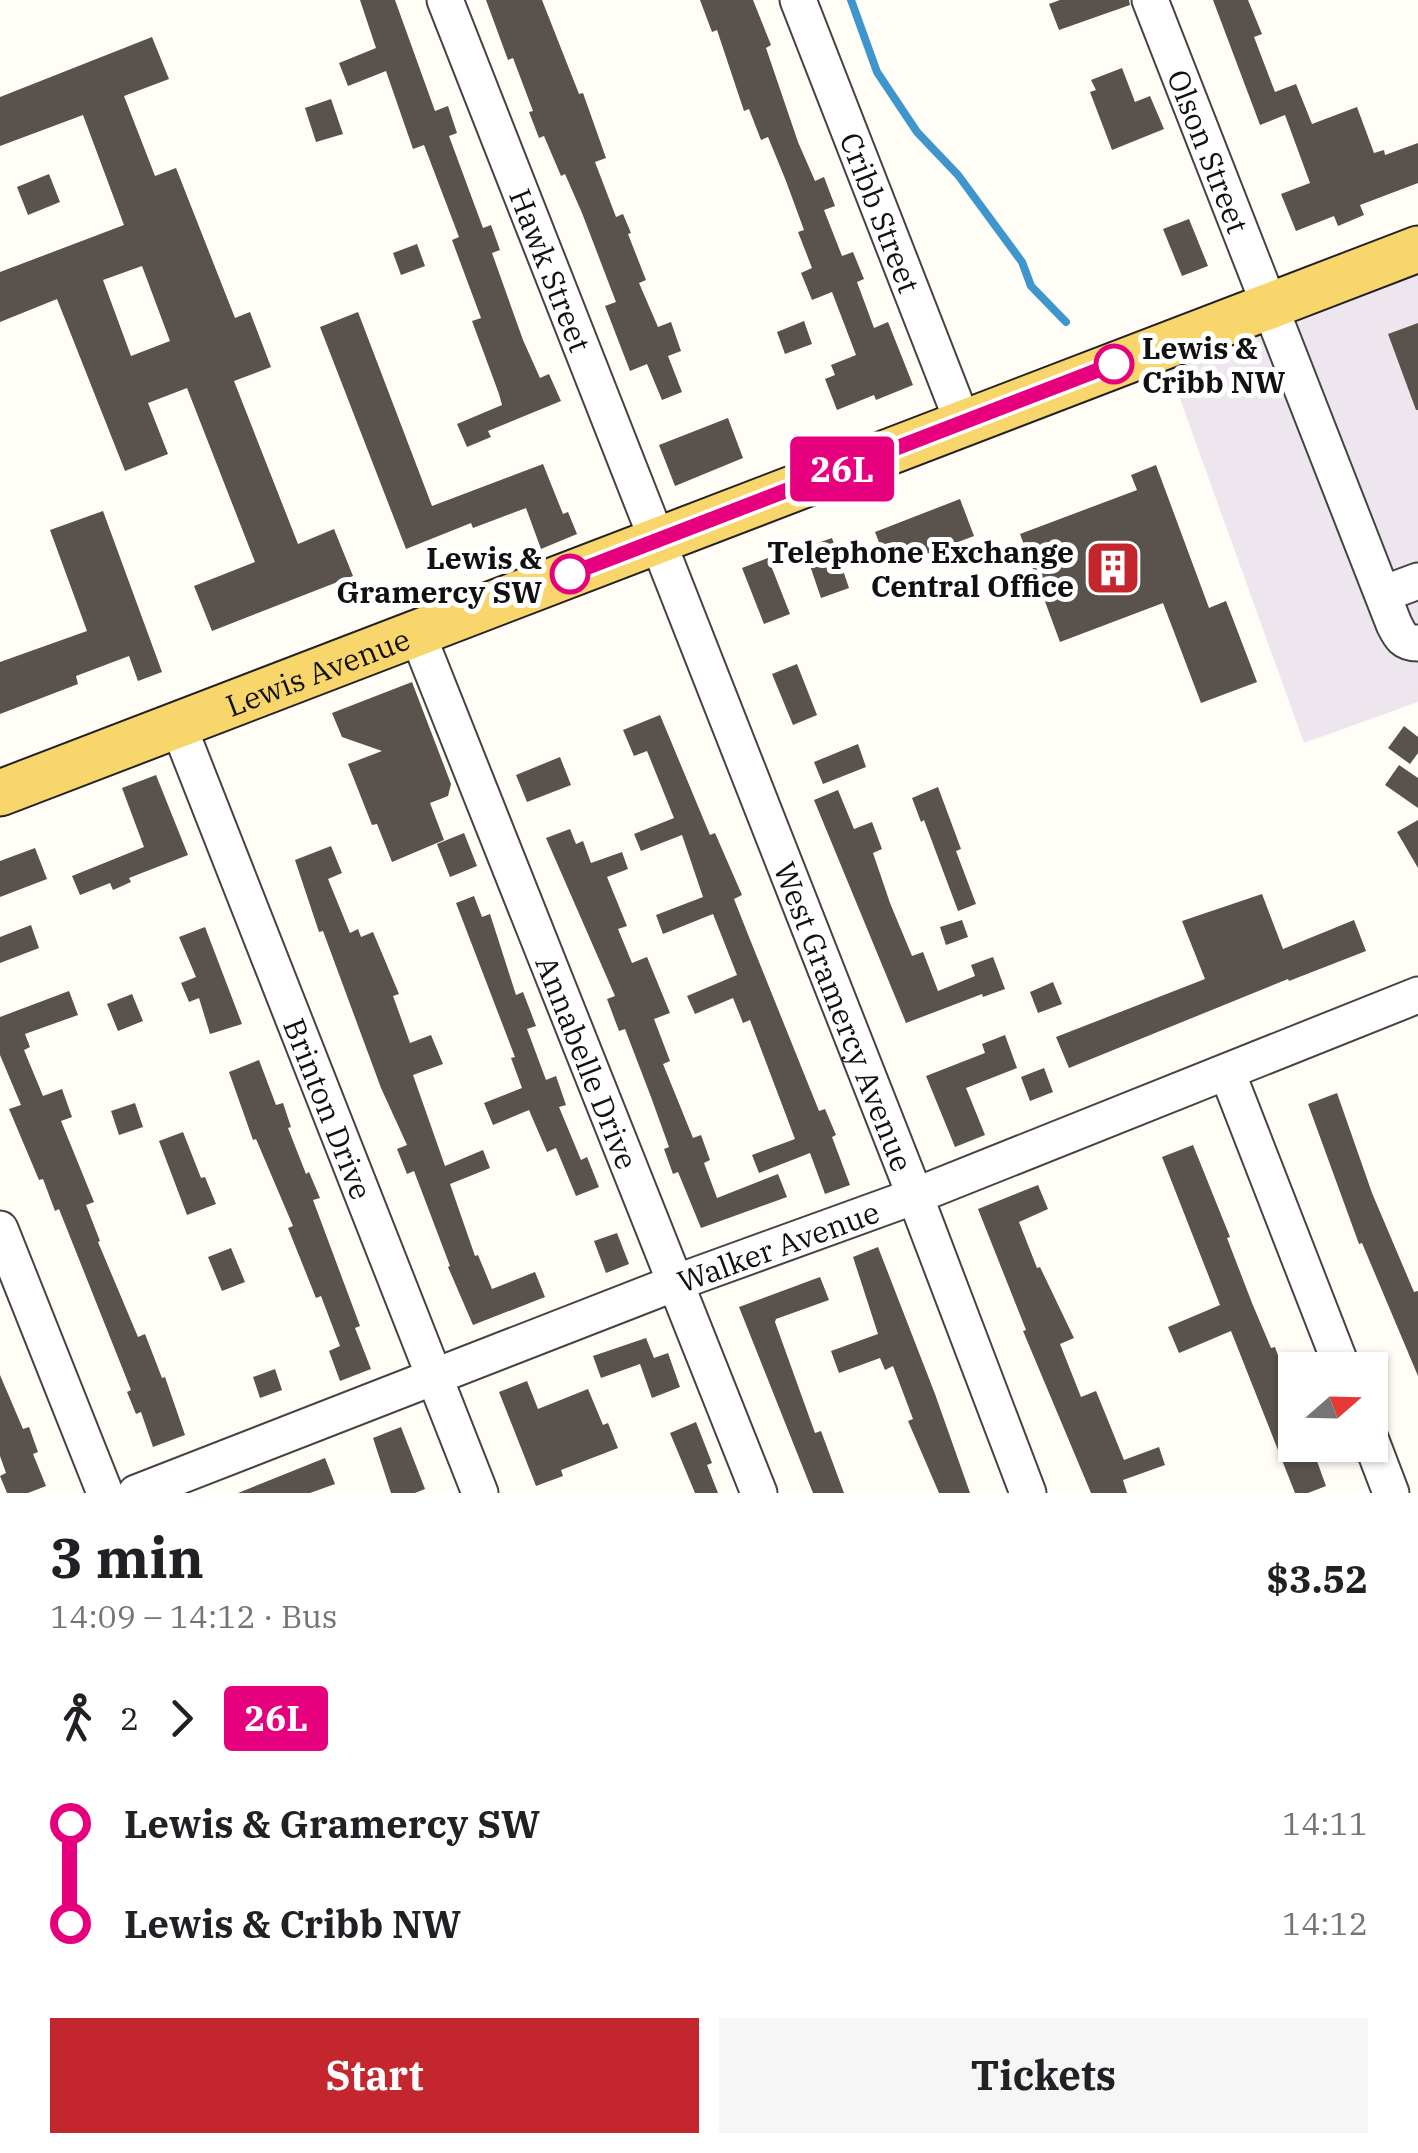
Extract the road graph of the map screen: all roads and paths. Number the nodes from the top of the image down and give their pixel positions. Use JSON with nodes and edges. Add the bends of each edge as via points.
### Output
{"nodes":[{"id":1,"x":445,"y":0,"type":"edge"},
{"id":2,"x":798,"y":0,"type":"edge"},
{"id":3,"x":1150,"y":0,"type":"edge"},
{"id":4,"x":1418,"y":249,"type":"edge"},
{"id":5,"x":1269,"y":305,"type":"junction"},
{"id":6,"x":963,"y":423,"type":"junction"},
{"id":7,"x":656,"y":541,"type":"junction"},
{"id":8,"x":1418,"y":581,"type":"edge"},
{"id":9,"x":1382,"y":594,"type":"junction"},
{"id":10,"x":417,"y":633,"type":"junction"},
{"id":11,"x":1418,"y":643,"type":"edge"},
{"id":12,"x":178,"y":725,"type":"junction"},
{"id":13,"x":0,"y":793,"type":"edge"},
{"id":14,"x":1418,"y":995,"type":"edge"},
{"id":15,"x":1228,"y":1072,"type":"junction"},
{"id":16,"x":915,"y":1196,"type":"junction"},
{"id":17,"x":0,"y":1229,"type":"edge"},
{"id":18,"x":676,"y":1283,"type":"junction"},
{"id":19,"x":1336,"y":1352,"type":"edge"},
{"id":20,"x":434,"y":1377,"type":"junction"},
{"id":21,"x":1379,"y":1462,"type":"edge"},
{"id":22,"x":105,"y":1493,"type":"edge"},
{"id":23,"x":136,"y":1493,"type":"edge"},
{"id":24,"x":480,"y":1493,"type":"edge"},
{"id":25,"x":759,"y":1493,"type":"edge"},
{"id":26,"x":1028,"y":1493,"type":"edge"},
{"id":27,"x":1391,"y":1493,"type":"edge"}],
"edges":[{"from":1,"to":7,"type":"street","name":"Hawk Street"},
{"from":2,"to":6,"type":"street","name":"Cribb Street"},
{"from":3,"to":5,"type":"street","name":"Olson Street"},
{"from":4,"to":5,"type":"main road","name":"Lewis Avenue"},
{"from":5,"to":6,"type":"main road","name":"Lewis Avenue"},
{"from":5,"to":9,"type":"street","name":"Olson Street"},
{"from":6,"to":7,"type":"main road","name":"Lewis Avenue"},
{"from":7,"to":10,"type":"main road","name":"Lewis Avenue"},
{"from":7,"to":16,"type":"street","name":"West Gramercy Avenue"},
{"from":8,"to":9,"type":"street"},
{"from":9,"to":11,"type":"street","name":"Olson Street","via":[[1401,638]]},
{"from":10,"to":12,"type":"main road","name":"Lewis Avenue"},
{"from":10,"to":18,"type":"street","name":"Annabelle Drive"},
{"from":12,"to":13,"type":"main road","name":"Lewis Avenue"},
{"from":12,"to":20,"type":"street","name":"Brinton Drive"},
{"from":14,"to":15,"type":"street","name":"Walker Avenue"},
{"from":15,"to":16,"type":"street","name":"Walker Avenue"},
{"from":15,"to":19,"type":"street"},
{"from":16,"to":18,"type":"street","name":"Walker Avenue"},
{"from":16,"to":26,"type":"street","name":"West Gramercy Avenue"},
{"from":17,"to":22,"type":"street"},
{"from":18,"to":20,"type":"street","name":"Walker Avenue"},
{"from":18,"to":25,"type":"street","name":"Annabelle Drive"},
{"from":20,"to":23,"type":"street","name":"Walker Avenue"},
{"from":20,"to":24,"type":"street","name":"Brinton Drive"},
{"from":21,"to":27,"type":"street"}]}
